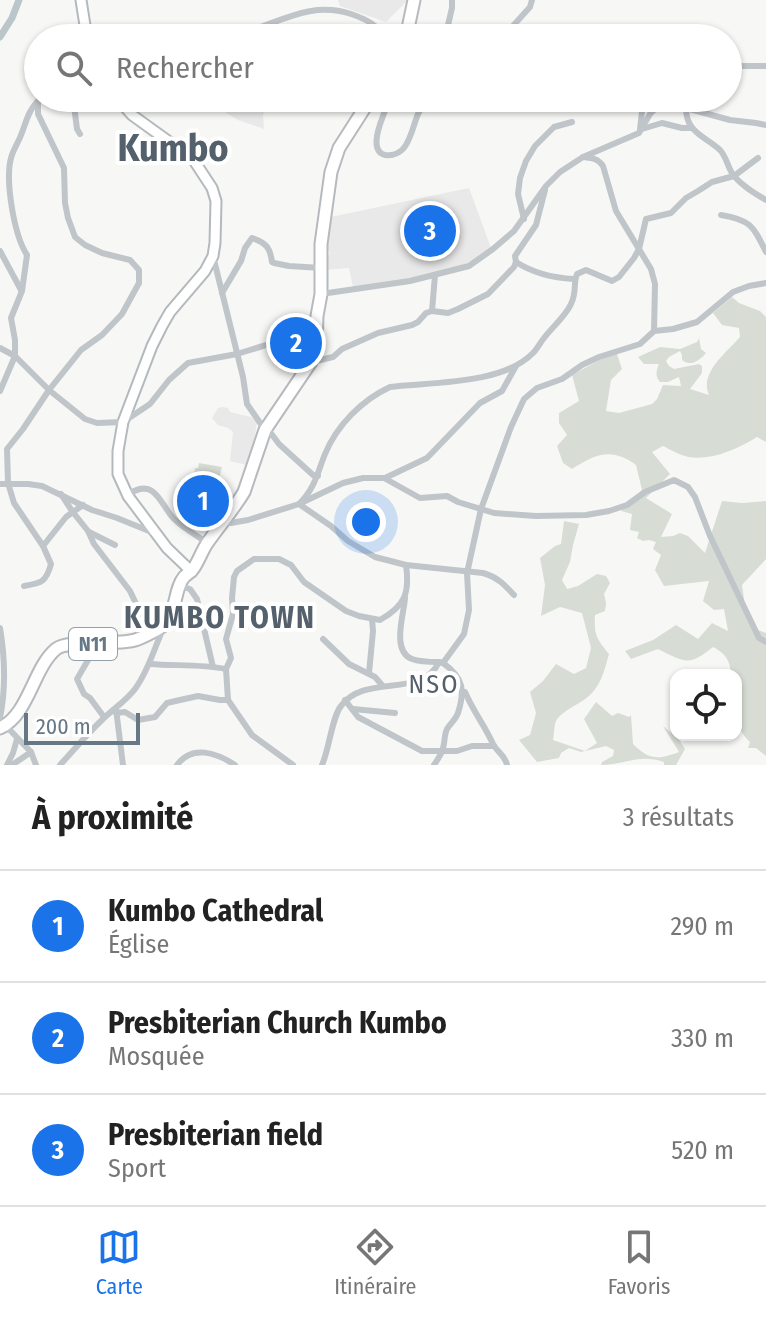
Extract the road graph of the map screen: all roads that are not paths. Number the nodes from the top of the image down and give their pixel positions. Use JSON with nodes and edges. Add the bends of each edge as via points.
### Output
{"nodes":[{"id":1,"x":81,"y":0,"type":"edge"},
{"id":2,"x":414,"y":0,"type":"edge"},
{"id":3,"x":452,"y":0,"type":"edge"},
{"id":4,"x":532,"y":0,"type":"edge"},
{"id":5,"x":85,"y":24,"type":"edge"},
{"id":6,"x":269,"y":24,"type":"edge"},
{"id":7,"x":373,"y":24,"type":"edge"},
{"id":8,"x":409,"y":24,"type":"edge"},
{"id":9,"x":448,"y":24,"type":"edge"},
{"id":10,"x":515,"y":24,"type":"edge"},
{"id":11,"x":742,"y":66,"type":"edge"},
{"id":12,"x":766,"y":66,"type":"edge"},
{"id":13,"x":30,"y":112,"type":"edge"},
{"id":14,"x":38,"y":112,"type":"edge"},
{"id":15,"x":75,"y":112,"type":"edge"},
{"id":16,"x":130,"y":112,"type":"edge"},
{"id":17,"x":362,"y":112,"type":"edge"},
{"id":18,"x":385,"y":112,"type":"edge"},
{"id":19,"x":420,"y":112,"type":"edge"},
{"id":20,"x":642,"y":112,"type":"edge"},
{"id":21,"x":652,"y":112,"type":"edge"},
{"id":22,"x":686,"y":112,"type":"edge"},
{"id":23,"x":699,"y":112,"type":"edge"},
{"id":24,"x":572,"y":122,"type":"dead end"},
{"id":25,"x":766,"y":125,"type":"edge"},
{"id":26,"x":692,"y":128,"type":"junction"},
{"id":27,"x":641,"y":131,"type":"junction"},
{"id":28,"x":80,"y":134,"type":"dead end"},
{"id":29,"x":583,"y":157,"type":"junction"},
{"id":30,"x":758,"y":158,"type":"dead end"},
{"id":31,"x":733,"y":175,"type":"junction"},
{"id":32,"x":546,"y":186,"type":"junction"},
{"id":33,"x":766,"y":200,"type":"edge"},
{"id":34,"x":721,"y":215,"type":"dead end"},
{"id":35,"x":524,"y":219,"type":"junction"},
{"id":36,"x":765,"y":225,"type":"edge"},
{"id":37,"x":756,"y":230,"type":"junction"},
{"id":38,"x":639,"y":249,"type":"junction"},
{"id":39,"x":0,"y":251,"type":"edge"},
{"id":40,"x":766,"y":252,"type":"edge"},
{"id":41,"x":213,"y":256,"type":"junction"},
{"id":42,"x":516,"y":262,"type":"junction"},
{"id":43,"x":321,"y":268,"type":"junction"},
{"id":44,"x":435,"y":275,"type":"junction"},
{"id":45,"x":574,"y":279,"type":"junction"},
{"id":46,"x":766,"y":283,"type":"edge"},
{"id":47,"x":22,"y":291,"type":"junction"},
{"id":48,"x":222,"y":293,"type":"junction"},
{"id":49,"x":321,"y":294,"type":"junction"},
{"id":50,"x":432,"y":311,"type":"junction"},
{"id":51,"x":654,"y":331,"type":"junction"},
{"id":52,"x":279,"y":341,"type":"dead end"},
{"id":53,"x":0,"y":348,"type":"edge"},
{"id":54,"x":237,"y":354,"type":"junction"},
{"id":55,"x":15,"y":356,"type":"junction"},
{"id":56,"x":311,"y":362,"type":"junction"},
{"id":57,"x":516,"y":366,"type":"junction"},
{"id":58,"x":49,"y":390,"type":"junction"},
{"id":59,"x":0,"y":391,"type":"edge"},
{"id":60,"x":123,"y":422,"type":"junction"},
{"id":61,"x":266,"y":429,"type":"junction"},
{"id":62,"x":318,"y":476,"type":"junction"},
{"id":63,"x":385,"y":478,"type":"junction"},
{"id":64,"x":4,"y":484,"type":"edge"},
{"id":65,"x":61,"y":494,"type":"junction"},
{"id":66,"x":133,"y":504,"type":"junction"},
{"id":67,"x":299,"y":504,"type":"junction"},
{"id":68,"x":83,"y":505,"type":"junction"},
{"id":69,"x":481,"y":509,"type":"junction"},
{"id":70,"x":72,"y":511,"type":"junction"},
{"id":71,"x":224,"y":521,"type":"junction"},
{"id":72,"x":88,"y":531,"type":"junction"},
{"id":73,"x":157,"y":534,"type":"junction"},
{"id":74,"x":208,"y":543,"type":"junction"},
{"id":75,"x":115,"y":545,"type":"dead end"},
{"id":76,"x":43,"y":546,"type":"junction"},
{"id":77,"x":406,"y":565,"type":"junction"},
{"id":78,"x":192,"y":572,"type":"junction"},
{"id":79,"x":467,"y":573,"type":"junction"},
{"id":80,"x":24,"y":586,"type":"dead end"},
{"id":81,"x":180,"y":586,"type":"junction"},
{"id":82,"x":514,"y":595,"type":"dead end"},
{"id":83,"x":405,"y":598,"type":"junction"},
{"id":84,"x":372,"y":619,"type":"junction"},
{"id":85,"x":165,"y":626,"type":"junction"},
{"id":86,"x":0,"y":628,"type":"edge"},
{"id":87,"x":139,"y":639,"type":"junction"},
{"id":88,"x":323,"y":639,"type":"dead end"},
{"id":89,"x":766,"y":642,"type":"edge"},
{"id":90,"x":93,"y":644,"type":"junction"},
{"id":91,"x":441,"y":663,"type":"junction"},
{"id":92,"x":150,"y":664,"type":"junction"},
{"id":93,"x":213,"y":667,"type":"junction"},
{"id":94,"x":226,"y":669,"type":"junction"},
{"id":95,"x":369,"y":673,"type":"junction"},
{"id":96,"x":382,"y":685,"type":"junction"},
{"id":97,"x":462,"y":685,"type":"junction"},
{"id":98,"x":228,"y":700,"type":"junction"},
{"id":99,"x":345,"y":700,"type":"junction"},
{"id":100,"x":353,"y":709,"type":"junction"},
{"id":101,"x":116,"y":710,"type":"junction"},
{"id":102,"x":395,"y":713,"type":"dead end"},
{"id":103,"x":104,"y":717,"type":"junction"},
{"id":104,"x":2,"y":724,"type":"edge"},
{"id":105,"x":17,"y":739,"type":"junction"},
{"id":106,"x":494,"y":746,"type":"junction"},
{"id":107,"x":443,"y":750,"type":"junction"},
{"id":108,"x":31,"y":752,"type":"junction"},
{"id":109,"x":225,"y":762,"type":"edge"},
{"id":110,"x":9,"y":765,"type":"edge"},
{"id":111,"x":36,"y":765,"type":"edge"},
{"id":112,"x":60,"y":765,"type":"edge"},
{"id":113,"x":123,"y":765,"type":"edge"},
{"id":114,"x":177,"y":765,"type":"edge"},
{"id":115,"x":235,"y":765,"type":"edge"},
{"id":116,"x":293,"y":765,"type":"edge"},
{"id":117,"x":322,"y":765,"type":"edge"},
{"id":118,"x":434,"y":765,"type":"edge"},
{"id":119,"x":507,"y":765,"type":"edge"}],
"edges":[{"from":1,"to":5,"type":"main road"},
{"from":2,"to":8,"type":"highway"},
{"from":3,"to":9,"type":"street"},
{"from":4,"to":10,"type":"street"},
{"from":6,"to":7,"type":"street","via":[[299,12],[334,9]]},
{"from":11,"to":12,"type":"street"},
{"from":13,"to":47,"type":"street","via":[[9,171],[14,218],[27,255]]},
{"from":14,"to":58,"type":"street","via":[[64,168],[65,203],[75,237],[93,249],[130,260],[139,270],[139,283],[122,314],[81,350]]},
{"from":15,"to":28,"type":"street"},
{"from":16,"to":41,"type":"main road","via":[[190,157],[212,188]]},
{"from":17,"to":43,"type":"highway","via":[[331,172]]},
{"from":18,"to":19,"type":"street","via":[[376,144],[384,155],[402,151]]},
{"from":20,"to":27,"type":"street"},
{"from":21,"to":27,"type":"street"},
{"from":22,"to":26,"type":"street"},
{"from":23,"to":25,"type":"street"},
{"from":24,"to":35,"type":"street","via":[[554,127],[526,161],[518,194]]},
{"from":26,"to":27,"type":"street","via":[[662,123]]},
{"from":26,"to":31,"type":"street","via":[[718,148]]},
{"from":27,"to":29,"type":"street"},
{"from":29,"to":32,"type":"street"},
{"from":29,"to":38,"type":"street","via":[[601,162],[616,211]]},
{"from":30,"to":31,"type":"street"},
{"from":31,"to":33,"type":"street"},
{"from":31,"to":38,"type":"street","via":[[712,182],[671,213],[646,219]]},
{"from":32,"to":35,"type":"street"},
{"from":32,"to":42,"type":"street","via":[[536,225]]},
{"from":34,"to":37,"type":"street"},
{"from":35,"to":44,"type":"street","via":[[469,266]]},
{"from":36,"to":37,"type":"street"},
{"from":37,"to":40,"type":"street"},
{"from":38,"to":45,"type":"street","via":[[612,281],[586,270]]},
{"from":38,"to":51,"type":"street","via":[[655,284]]},
{"from":39,"to":47,"type":"street"},
{"from":41,"to":48,"type":"street"},
{"from":41,"to":60,"type":"main road","via":[[162,326]]},
{"from":42,"to":45,"type":"street"},
{"from":42,"to":50,"type":"street","via":[[488,294],[448,313]]},
{"from":43,"to":48,"type":"street","via":[[272,262],[271,249],[252,238]]},
{"from":43,"to":49,"type":"highway"},
{"from":44,"to":49,"type":"street"},
{"from":44,"to":50,"type":"street"},
{"from":45,"to":57,"type":"street","via":[[576,293],[565,314]]},
{"from":46,"to":51,"type":"street","via":[[733,292],[697,322]]},
{"from":47,"to":55,"type":"street","via":[[11,318]]},
{"from":48,"to":54,"type":"street"},
{"from":49,"to":56,"type":"highway"},
{"from":50,"to":56,"type":"street","via":[[409,326],[378,333],[333,357]]},
{"from":51,"to":69,"type":"street","via":[[634,347],[599,357],[529,393]]},
{"from":52,"to":54,"type":"street"},
{"from":53,"to":55,"type":"street"},
{"from":54,"to":60,"type":"street","via":[[188,363],[150,404]]},
{"from":54,"to":61,"type":"street","via":[[247,404]]},
{"from":55,"to":58,"type":"street"},
{"from":55,"to":59,"type":"street"},
{"from":56,"to":61,"type":"highway"},
{"from":57,"to":62,"type":"street","via":[[453,382],[382,391],[343,423]]},
{"from":57,"to":63,"type":"street","via":[[502,391],[480,403],[427,458]]},
{"from":58,"to":60,"type":"street","via":[[85,419]]},
{"from":58,"to":64,"type":"street","via":[[7,449]]},
{"from":60,"to":66,"type":"main road","via":[[118,474]]},
{"from":61,"to":62,"type":"street"},
{"from":61,"to":71,"type":"highway","via":[[244,492]]},
{"from":62,"to":67,"type":"street"},
{"from":63,"to":67,"type":"street","via":[[352,480]]},
{"from":63,"to":69,"type":"street","via":[[420,498],[447,496]]},
{"from":64,"to":65,"type":"street","via":[[42,486]]},
{"from":64,"to":76,"type":"street"},
{"from":65,"to":68,"type":"street"},
{"from":65,"to":70,"type":"street"},
{"from":66,"to":73,"type":"main road"},
{"from":66,"to":74,"type":"street","via":[[133,491],[155,492],[173,518]]},
{"from":67,"to":71,"type":"street","via":[[248,520]]},
{"from":67,"to":77,"type":"street","via":[[359,548]]},
{"from":68,"to":70,"type":"street"},
{"from":68,"to":73,"type":"street"},
{"from":69,"to":79,"type":"street"},
{"from":69,"to":89,"type":"street","via":[[536,516],[597,514],[674,480],[681,483],[695,497],[734,588]]},
{"from":70,"to":72,"type":"street"},
{"from":70,"to":76,"type":"street"},
{"from":71,"to":74,"type":"highway"},
{"from":72,"to":75,"type":"street"},
{"from":72,"to":87,"type":"street","via":[[139,610]]},
{"from":73,"to":78,"type":"main road"},
{"from":74,"to":78,"type":"highway"},
{"from":76,"to":80,"type":"street","via":[[51,564],[47,577]]},
{"from":77,"to":79,"type":"street"},
{"from":77,"to":83,"type":"street"},
{"from":78,"to":81,"type":"highway"},
{"from":79,"to":82,"type":"street","via":[[494,576]]},
{"from":79,"to":91,"type":"street","via":[[464,634]]},
{"from":81,"to":85,"type":"highway"},
{"from":81,"to":93,"type":"street","via":[[197,599]]},
{"from":83,"to":84,"type":"street","via":[[389,615]]},
{"from":83,"to":91,"type":"street","via":[[399,629],[405,653],[414,660]]},
{"from":84,"to":94,"type":"street","via":[[322,596],[291,565],[279,559],[254,559],[234,577],[226,639],[231,658]]},
{"from":84,"to":95,"type":"street"},
{"from":85,"to":87,"type":"highway","number":"N11"},
{"from":85,"to":92,"type":"street"},
{"from":86,"to":104,"type":"street"},
{"from":87,"to":90,"type":"highway","number":"N11"},
{"from":88,"to":95,"type":"street","via":[[349,664]]},
{"from":90,"to":103,"type":"street","via":[[77,679]]},
{"from":90,"to":104,"type":"highway","number":"N11","via":[[60,645],[23,704]]},
{"from":91,"to":96,"type":"street","via":[[424,680]]},
{"from":91,"to":97,"type":"street"},
{"from":92,"to":93,"type":"street"},
{"from":92,"to":101,"type":"street"},
{"from":93,"to":94,"type":"street"},
{"from":94,"to":98,"type":"street"},
{"from":95,"to":96,"type":"street"},
{"from":96,"to":99,"type":"street"},
{"from":97,"to":106,"type":"street"},
{"from":97,"to":107,"type":"street","via":[[463,699]]},
{"from":98,"to":101,"type":"street","via":[[198,696],[167,703],[155,717],[138,720]]},
{"from":98,"to":116,"type":"street","via":[[252,735]]},
{"from":99,"to":100,"type":"street"},
{"from":99,"to":117,"type":"street"},
{"from":100,"to":102,"type":"street"},
{"from":100,"to":107,"type":"street","via":[[410,746]]},
{"from":101,"to":103,"type":"street"},
{"from":101,"to":113,"type":"street"},
{"from":103,"to":112,"type":"street"},
{"from":104,"to":105,"type":"street"},
{"from":105,"to":108,"type":"street"},
{"from":105,"to":110,"type":"street"},
{"from":106,"to":107,"type":"street"},
{"from":106,"to":119,"type":"street"},
{"from":107,"to":118,"type":"street"},
{"from":108,"to":110,"type":"street"},
{"from":108,"to":111,"type":"street"},
{"from":109,"to":114,"type":"street","via":[[195,752]]},
{"from":109,"to":115,"type":"street"}]}
